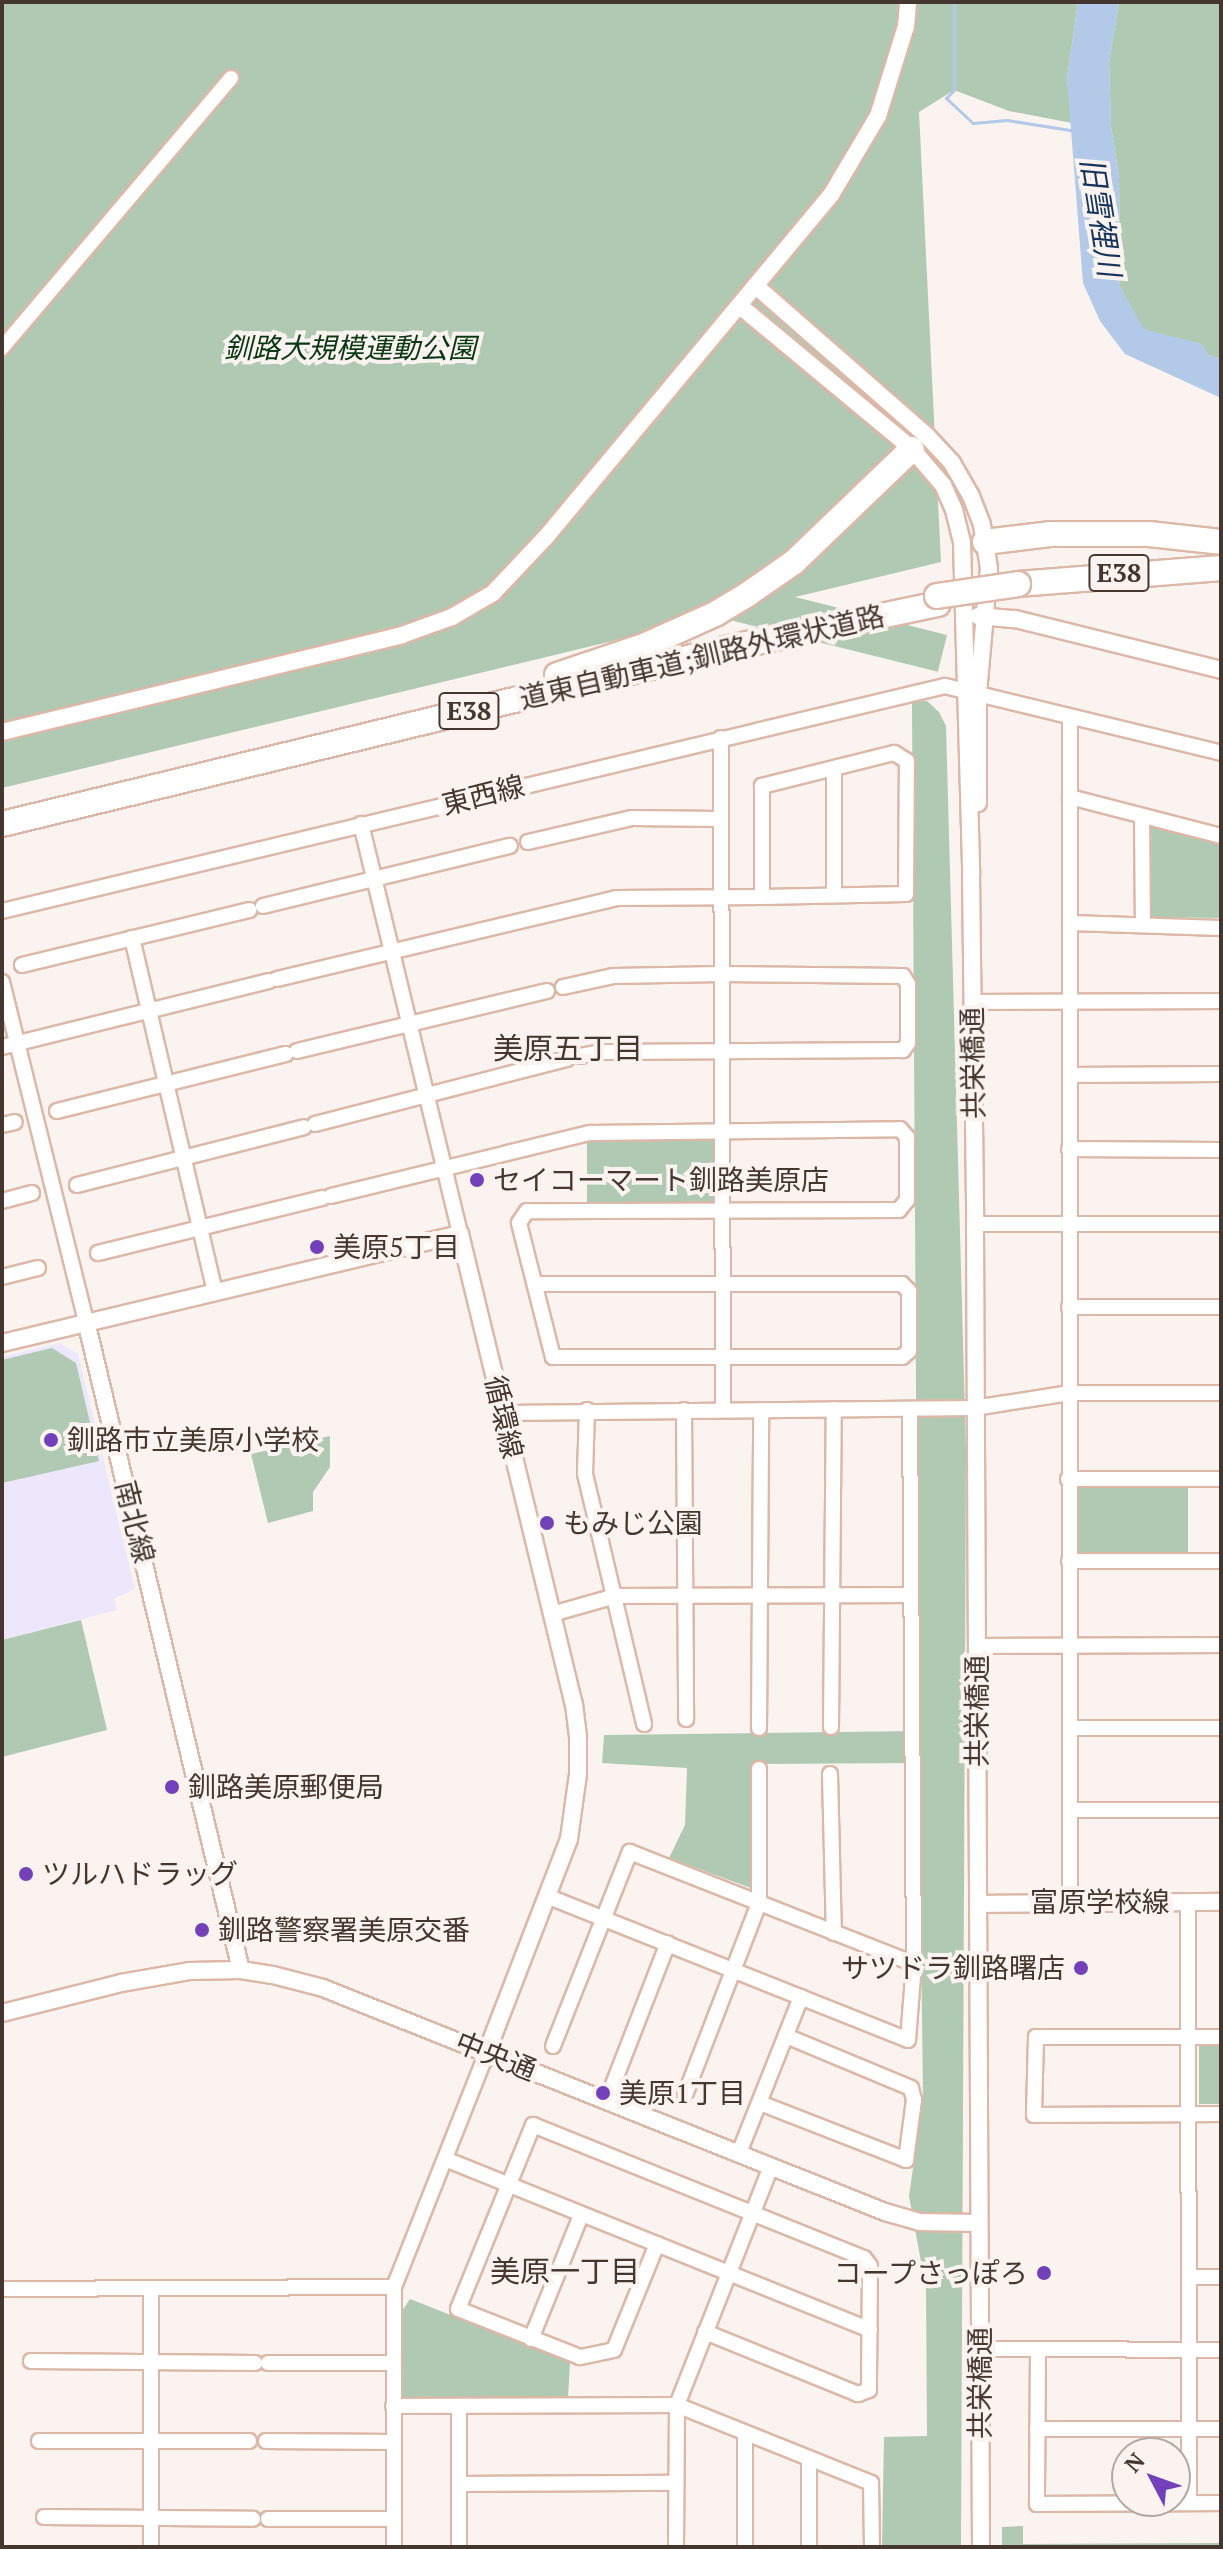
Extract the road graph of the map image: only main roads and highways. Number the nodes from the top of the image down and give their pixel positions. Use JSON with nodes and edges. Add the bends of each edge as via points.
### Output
{"nodes":[{"id":1,"x":919,"y":443,"type":"road end"},
{"id":2,"x":974,"y":542,"type":"road end"},
{"id":3,"x":1221,"y":542,"type":"edge"},
{"id":4,"x":1221,"y":568,"type":"edge"},
{"id":5,"x":1221,"y":575,"type":"edge"},
{"id":6,"x":1019,"y":588,"type":"junction"},
{"id":7,"x":938,"y":600,"type":"junction"},
{"id":8,"x":520,"y":688,"type":"junction"},
{"id":9,"x":2,"y":814,"type":"edge"},
{"id":10,"x":2,"y":824,"type":"edge"}],
"edges":[{"from":1,"to":8,"type":"highway","via":[[794,562],[726,608],[646,645]]},
{"from":2,"to":3,"type":"highway","via":[[1050,534],[1149,534]]},
{"from":4,"to":6,"type":"highway","name":"道東自動車道;釧路外環状道路","number":"E38"},
{"from":5,"to":6,"type":"highway","name":"道東自動車道;釧路外環状道路","number":"E38"},
{"from":6,"to":7,"type":"highway","name":"道東自動車道;釧路外環状道路","number":"E38"},
{"from":7,"to":8,"type":"highway","name":"道東自動車道;釧路外環状道路","number":"E38","via":[[824,617]]},
{"from":7,"to":10,"type":"highway","name":"道東自動車道;釧路外環状道路","number":"E38"},
{"from":8,"to":9,"type":"highway","name":"道東自動車道;釧路外環状道路","number":"E38"}]}
